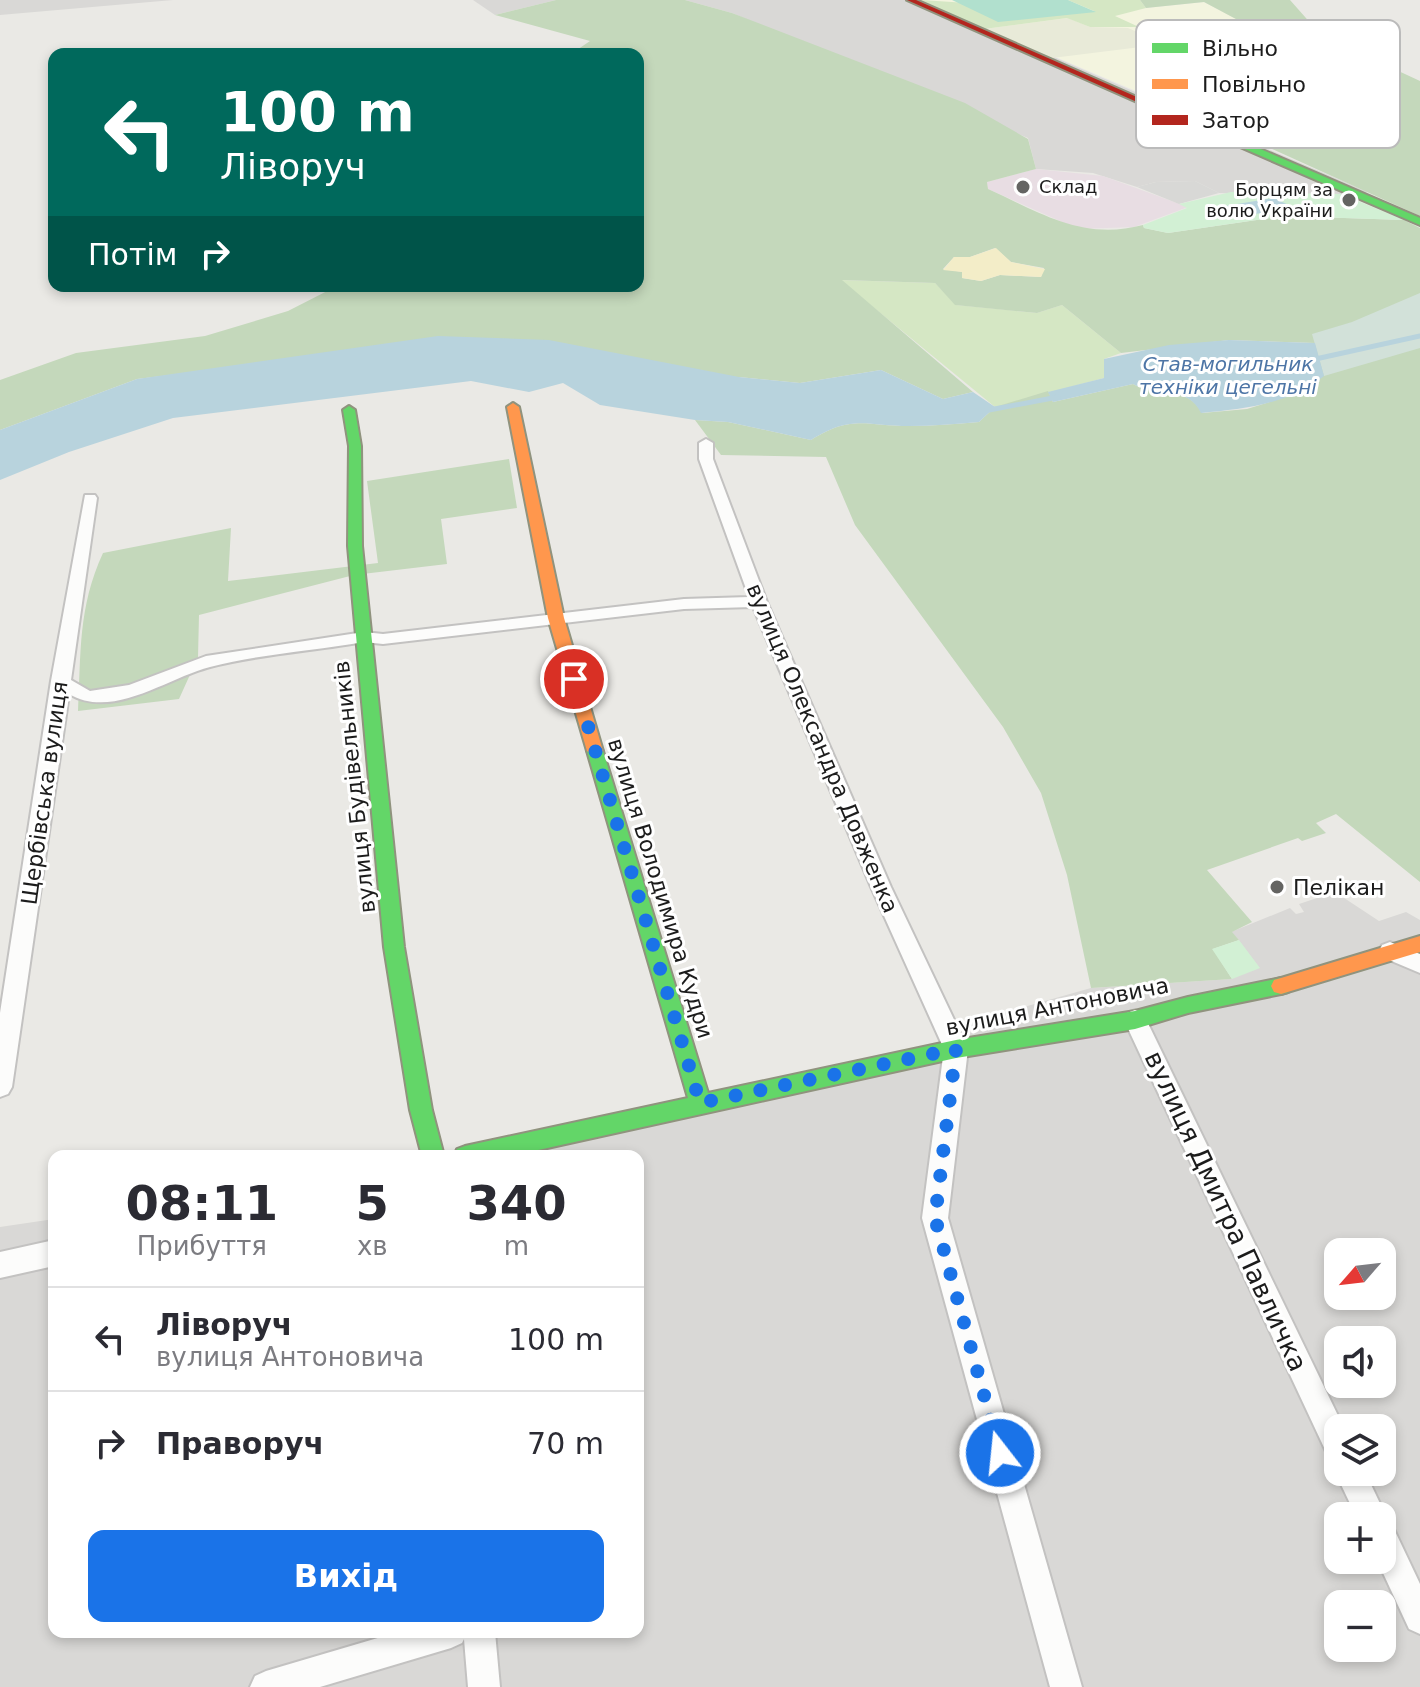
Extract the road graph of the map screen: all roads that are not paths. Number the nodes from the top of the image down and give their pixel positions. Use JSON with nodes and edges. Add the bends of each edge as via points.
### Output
{"nodes":[{"id":1,"x":910,"y":0,"type":"edge"},
{"id":2,"x":1136,"y":98,"type":"edge"},
{"id":3,"x":1250,"y":148,"type":"edge"},
{"id":4,"x":1420,"y":222,"type":"edge"},
{"id":5,"x":513,"y":407,"type":"dead end"},
{"id":6,"x":349,"y":410,"type":"dead end"},
{"id":7,"x":706,"y":443,"type":"dead end"},
{"id":8,"x":90,"y":498,"type":"dead end"},
{"id":9,"x":759,"y":602,"type":"junction"},
{"id":10,"x":556,"y":618,"type":"junction"},
{"id":11,"x":364,"y":637,"type":"junction"},
{"id":12,"x":60,"y":681,"type":"junction"},
{"id":13,"x":1420,"y":944,"type":"edge"},
{"id":14,"x":1390,"y":951,"type":"junction"},
{"id":15,"x":1420,"y":964,"type":"edge"},
{"id":16,"x":1135,"y":1020,"type":"junction"},
{"id":17,"x":956,"y":1049,"type":"junction"},
{"id":18,"x":0,"y":1087,"type":"edge"},
{"id":19,"x":700,"y":1103,"type":"junction"},
{"id":20,"x":431,"y":1150,"type":"edge"},
{"id":21,"x":492,"y":1150,"type":"edge"},
{"id":22,"x":48,"y":1254,"type":"edge"},
{"id":23,"x":0,"y":1265,"type":"edge"},
{"id":24,"x":1324,"y":1417,"type":"edge"},
{"id":25,"x":1396,"y":1567,"type":"edge"},
{"id":26,"x":1420,"y":1618,"type":"edge"},
{"id":27,"x":431,"y":1638,"type":"edge"},
{"id":28,"x":480,"y":1638,"type":"edge"},
{"id":29,"x":266,"y":1687,"type":"edge"},
{"id":30,"x":484,"y":1687,"type":"edge"},
{"id":31,"x":1066,"y":1687,"type":"edge"}],
"edges":[{"from":1,"to":2,"type":"street"},
{"from":3,"to":4,"type":"street"},
{"from":5,"to":10,"type":"street","name":"вулиця Володимира Кудри"},
{"from":6,"to":11,"type":"street","name":"вулиця Будівельників"},
{"from":7,"to":9,"type":"street","name":"вулиця Олександра Довженка","via":[[706,459]]},
{"from":8,"to":12,"type":"street","name":"Щербівська вулиця"},
{"from":9,"to":10,"type":"street"},
{"from":9,"to":17,"type":"street","name":"вулиця Олександра Довженка"},
{"from":10,"to":11,"type":"street"},
{"from":10,"to":19,"type":"street","name":"вулиця Володимира Кудри"},
{"from":11,"to":12,"type":"street","via":[[206,662],[132,691],[87,697]]},
{"from":11,"to":20,"type":"street","name":"вулиця Будівельників","via":[[394,947]]},
{"from":12,"to":18,"type":"street","name":"Щербівська вулиця"},
{"from":13,"to":14,"type":"street","name":"вулиця Антоновича"},
{"from":14,"to":15,"type":"street"},
{"from":14,"to":16,"type":"street","name":"вулиця Антоновича","via":[[1273,988]]},
{"from":16,"to":17,"type":"street","name":"вулиця Антоновича"},
{"from":16,"to":24,"type":"street","name":"вулиця Дмитра Павличка"},
{"from":17,"to":19,"type":"street","name":"вулиця Антоновича"},
{"from":17,"to":31,"type":"street","via":[[935,1218]]},
{"from":19,"to":21,"type":"street","name":"вулиця Антоновича"},
{"from":22,"to":23,"type":"street"},
{"from":25,"to":26,"type":"street"},
{"from":27,"to":29,"type":"street"},
{"from":28,"to":30,"type":"street"}]}
